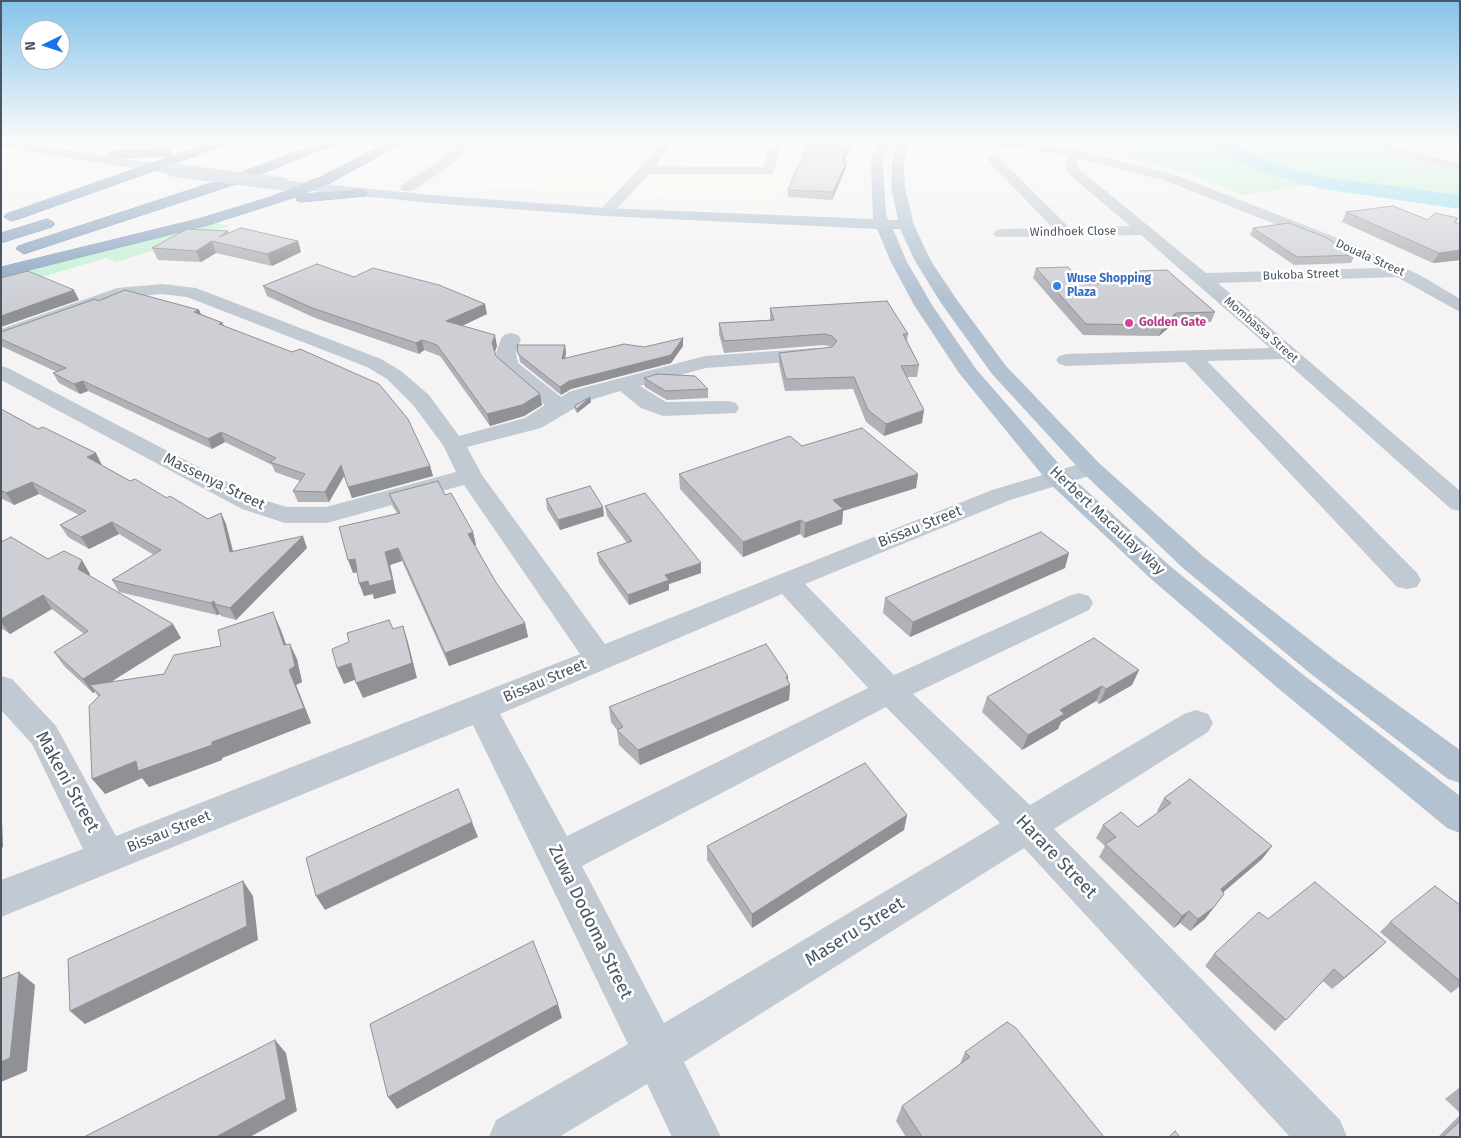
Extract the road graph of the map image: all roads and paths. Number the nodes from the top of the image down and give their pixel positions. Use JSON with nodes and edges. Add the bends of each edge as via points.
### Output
{"nodes":[{"id":1,"x":76,"y":193,"type":"edge"},
{"id":2,"x":194,"y":193,"type":"edge"},
{"id":3,"x":283,"y":193,"type":"edge"},
{"id":4,"x":333,"y":193,"type":"edge"},
{"id":5,"x":425,"y":193,"type":"edge"},
{"id":6,"x":459,"y":193,"type":"edge"},
{"id":7,"x":624,"y":193,"type":"edge"},
{"id":8,"x":885,"y":193,"type":"edge"},
{"id":9,"x":897,"y":193,"type":"edge"},
{"id":10,"x":1027,"y":193,"type":"edge"},
{"id":11,"x":1101,"y":193,"type":"edge"},
{"id":12,"x":1209,"y":193,"type":"edge"},
{"id":13,"x":258,"y":206,"type":"junction"},
{"id":14,"x":610,"y":208,"type":"junction"},
{"id":15,"x":1,"y":220,"type":"edge"},
{"id":16,"x":60,"y":220,"type":"dead end"},
{"id":17,"x":892,"y":220,"type":"junction"},
{"id":18,"x":1146,"y":230,"type":"junction"},
{"id":19,"x":1066,"y":232,"type":"junction"},
{"id":20,"x":1000,"y":234,"type":"dead end"},
{"id":21,"x":1,"y":238,"type":"edge"},
{"id":22,"x":10,"y":253,"type":"dead end"},
{"id":23,"x":1,"y":272,"type":"edge"},
{"id":24,"x":1401,"y":272,"type":"junction"},
{"id":25,"x":1202,"y":278,"type":"junction"},
{"id":26,"x":1460,"y":307,"type":"edge"},
{"id":27,"x":1,"y":336,"type":"edge"},
{"id":28,"x":511,"y":339,"type":"dead end"},
{"id":29,"x":824,"y":353,"type":"edge"},
{"id":30,"x":1288,"y":353,"type":"junction"},
{"id":31,"x":1190,"y":356,"type":"junction"},
{"id":32,"x":1066,"y":360,"type":"dead end"},
{"id":33,"x":1,"y":372,"type":"edge"},
{"id":34,"x":624,"y":384,"type":"junction"},
{"id":35,"x":559,"y":406,"type":"junction"},
{"id":36,"x":728,"y":408,"type":"dead end"},
{"id":37,"x":454,"y":444,"type":"junction"},
{"id":38,"x":1091,"y":468,"type":"junction"},
{"id":39,"x":470,"y":476,"type":"junction"},
{"id":40,"x":1057,"y":477,"type":"junction"},
{"id":41,"x":1460,"y":504,"type":"edge"},
{"id":42,"x":1407,"y":580,"type":"dead end"},
{"id":43,"x":786,"y":581,"type":"junction"},
{"id":44,"x":1079,"y":603,"type":"dead end"},
{"id":45,"x":599,"y":658,"type":"junction"},
{"id":46,"x":1,"y":688,"type":"edge"},
{"id":47,"x":890,"y":691,"type":"junction"},
{"id":48,"x":481,"y":708,"type":"junction"},
{"id":49,"x":1196,"y":724,"type":"dead end"},
{"id":50,"x":1460,"y":769,"type":"edge"},
{"id":51,"x":1460,"y":817,"type":"edge"},
{"id":52,"x":1027,"y":826,"type":"junction"},
{"id":53,"x":107,"y":857,"type":"junction"},
{"id":54,"x":559,"y":859,"type":"junction"},
{"id":55,"x":1,"y":899,"type":"edge"},
{"id":56,"x":655,"y":1054,"type":"junction"},
{"id":57,"x":513,"y":1137,"type":"edge"},
{"id":58,"x":697,"y":1137,"type":"edge"},
{"id":59,"x":1322,"y":1137,"type":"edge"}],
"edges":[{"from":1,"to":15,"type":"highway"},
{"from":2,"to":22,"type":"highway"},
{"from":3,"to":13,"type":"highway"},
{"from":4,"to":13,"type":"highway"},
{"from":5,"to":14,"type":"main road"},
{"from":6,"to":14,"type":"main road"},
{"from":7,"to":14,"type":"street"},
{"from":8,"to":17,"type":"main road","name":"Herbert Macaulay Way"},
{"from":9,"to":17,"type":"main road","name":"Herbert Macaulay Way"},
{"from":10,"to":19,"type":"street"},
{"from":11,"to":18,"type":"street","name":"Mombassa Street"},
{"from":12,"to":24,"type":"street","name":"Douala Street"},
{"from":13,"to":23,"type":"highway"},
{"from":14,"to":17,"type":"main road"},
{"from":16,"to":21,"type":"highway"},
{"from":17,"to":38,"type":"main road","name":"Herbert Macaulay Way","via":[[999,370]]},
{"from":17,"to":40,"type":"main road","name":"Herbert Macaulay Way","via":[[923,305],[969,373]]},
{"from":18,"to":19,"type":"street","name":"Windhoek Close"},
{"from":18,"to":25,"type":"street","name":"Mombassa Street"},
{"from":19,"to":20,"type":"street","name":"Windhoek Close"},
{"from":24,"to":25,"type":"street","name":"Bukoba Street"},
{"from":24,"to":26,"type":"street","name":"Douala Street"},
{"from":25,"to":30,"type":"street","name":"Mombassa Street"},
{"from":27,"to":37,"type":"street","via":[[123,292],[162,289],[190,292],[374,363],[394,375],[420,400]]},
{"from":28,"to":35,"type":"street","via":[[506,354],[509,365]]},
{"from":29,"to":34,"type":"street","via":[[705,362]]},
{"from":30,"to":31,"type":"street"},
{"from":30,"to":41,"type":"street","name":"Mombassa Street"},
{"from":31,"to":32,"type":"street"},
{"from":31,"to":42,"type":"street"},
{"from":33,"to":39,"type":"street","name":"Massenya Street","via":[[251,504],[285,515],[327,515]]},
{"from":34,"to":35,"type":"street","via":[[579,396]]},
{"from":34,"to":36,"type":"street","via":[[649,403],[663,409]]},
{"from":35,"to":37,"type":"street","via":[[533,423]]},
{"from":37,"to":39,"type":"street"},
{"from":38,"to":40,"type":"street","name":"Bissau Street"},
{"from":38,"to":50,"type":"main road","name":"Herbert Macaulay Way","via":[[1202,569],[1322,666]]},
{"from":39,"to":45,"type":"street"},
{"from":40,"to":43,"type":"street","name":"Bissau Street","via":[[1001,495]]},
{"from":40,"to":51,"type":"main road","name":"Herbert Macaulay Way","via":[[1160,572]]},
{"from":43,"to":45,"type":"street","name":"Bissau Street"},
{"from":43,"to":47,"type":"street","name":"Harare Street"},
{"from":44,"to":47,"type":"street"},
{"from":45,"to":48,"type":"street","name":"Bissau Street"},
{"from":46,"to":53,"type":"street","name":"Makeni Street","via":[[44,735]]},
{"from":47,"to":52,"type":"street","name":"Harare Street"},
{"from":47,"to":54,"type":"street"},
{"from":48,"to":53,"type":"street","name":"Bissau Street"},
{"from":48,"to":54,"type":"street","name":"Zuwa Dodoma Street"},
{"from":49,"to":52,"type":"street","name":"Maseru Street"},
{"from":52,"to":56,"type":"street","name":"Maseru Street"},
{"from":52,"to":59,"type":"street","name":"Harare Street"},
{"from":53,"to":55,"type":"street","name":"Bissau Street"},
{"from":54,"to":56,"type":"street","name":"Zuwa Dodoma Street"},
{"from":56,"to":57,"type":"street","name":"Maseru Street"},
{"from":56,"to":58,"type":"street","name":"Zuwa Dodoma Street"}]}
